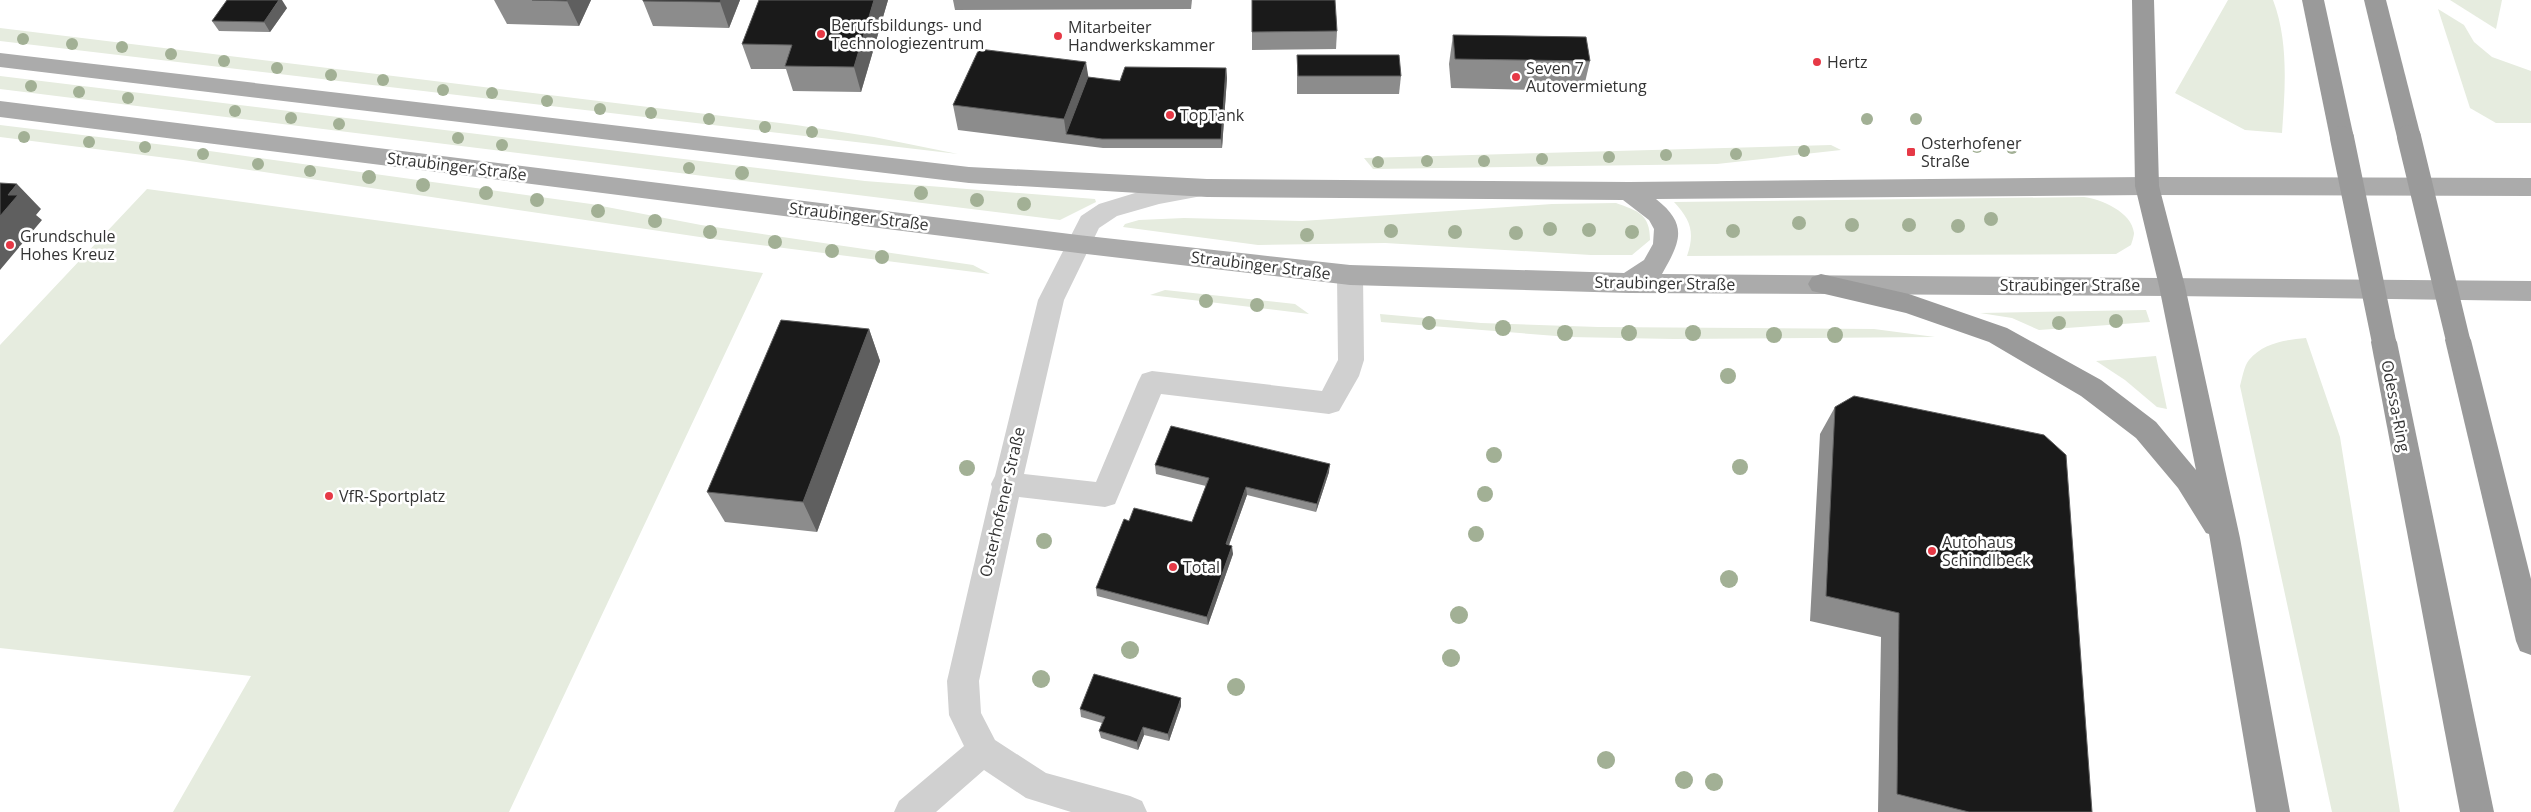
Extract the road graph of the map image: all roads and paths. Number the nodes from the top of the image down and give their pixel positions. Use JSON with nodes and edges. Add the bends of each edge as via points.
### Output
{"nodes":[{"id":1,"x":2143,"y":0,"type":"edge"},
{"id":2,"x":2313,"y":0,"type":"edge"},
{"id":3,"x":2375,"y":0,"type":"edge"},
{"id":4,"x":0,"y":60,"type":"edge"},
{"id":5,"x":0,"y":109,"type":"edge"},
{"id":6,"x":2147,"y":186,"type":"junction"},
{"id":7,"x":2531,"y":187,"type":"edge"},
{"id":8,"x":1207,"y":188,"type":"junction"},
{"id":9,"x":1629,"y":191,"type":"junction"},
{"id":10,"x":1078,"y":244,"type":"junction"},
{"id":11,"x":1350,"y":275,"type":"junction"},
{"id":12,"x":1628,"y":283,"type":"junction"},
{"id":13,"x":1821,"y":284,"type":"junction"},
{"id":14,"x":2172,"y":286,"type":"junction"},
{"id":15,"x":2531,"y":291,"type":"edge"},
{"id":16,"x":1005,"y":484,"type":"junction"},
{"id":17,"x":2225,"y":538,"type":"junction"},
{"id":18,"x":2531,"y":642,"type":"edge"},
{"id":19,"x":983,"y":751,"type":"junction"},
{"id":20,"x":911,"y":812,"type":"edge"},
{"id":21,"x":1130,"y":812,"type":"edge"},
{"id":22,"x":2273,"y":812,"type":"edge"},
{"id":23,"x":2477,"y":812,"type":"edge"}],
"edges":[{"from":1,"to":6,"type":"highway"},
{"from":2,"to":23,"type":"highway","name":"Odessa-Ring","bridge":true},
{"from":3,"to":18,"type":"highway","bridge":true},
{"from":4,"to":8,"type":"main road","via":[[969,175]]},
{"from":5,"to":10,"type":"main road","name":"Straubinger Straße"},
{"from":6,"to":7,"type":"main road"},
{"from":6,"to":9,"type":"main road"},
{"from":6,"to":14,"type":"highway"},
{"from":8,"to":9,"type":"main road"},
{"from":8,"to":10,"type":"street","name":"Osterhofener Straße","via":[[1158,195],[1108,210],[1090,222]]},
{"from":9,"to":12,"type":"main road","via":[[1658,214],[1666,229],[1666,244],[1653,267]]},
{"from":10,"to":11,"type":"main road","name":"Straubinger Straße"},
{"from":10,"to":16,"type":"street","name":"Osterhofener Straße","via":[[1051,300]]},
{"from":11,"to":12,"type":"main road","name":"Straubinger Straße"},
{"from":11,"to":16,"type":"street","via":[[1351,360],[1329,402],[1152,382],[1105,495]]},
{"from":12,"to":13,"type":"main road","name":"Straubinger Straße"},
{"from":13,"to":14,"type":"main road","name":"Straubinger Straße"},
{"from":13,"to":17,"type":"highway","via":[[1909,304],[1998,335],[2091,388],[2146,430],[2188,480]]},
{"from":14,"to":15,"type":"main road","name":"Straubinger Straße"},
{"from":14,"to":17,"type":"highway"},
{"from":16,"to":19,"type":"street","name":"Osterhofener Straße","via":[[963,680],[965,716]]},
{"from":17,"to":22,"type":"highway"},
{"from":19,"to":20,"type":"street"},
{"from":19,"to":21,"type":"street","name":"Osterhofener Straße","via":[[1038,787]]}]}
